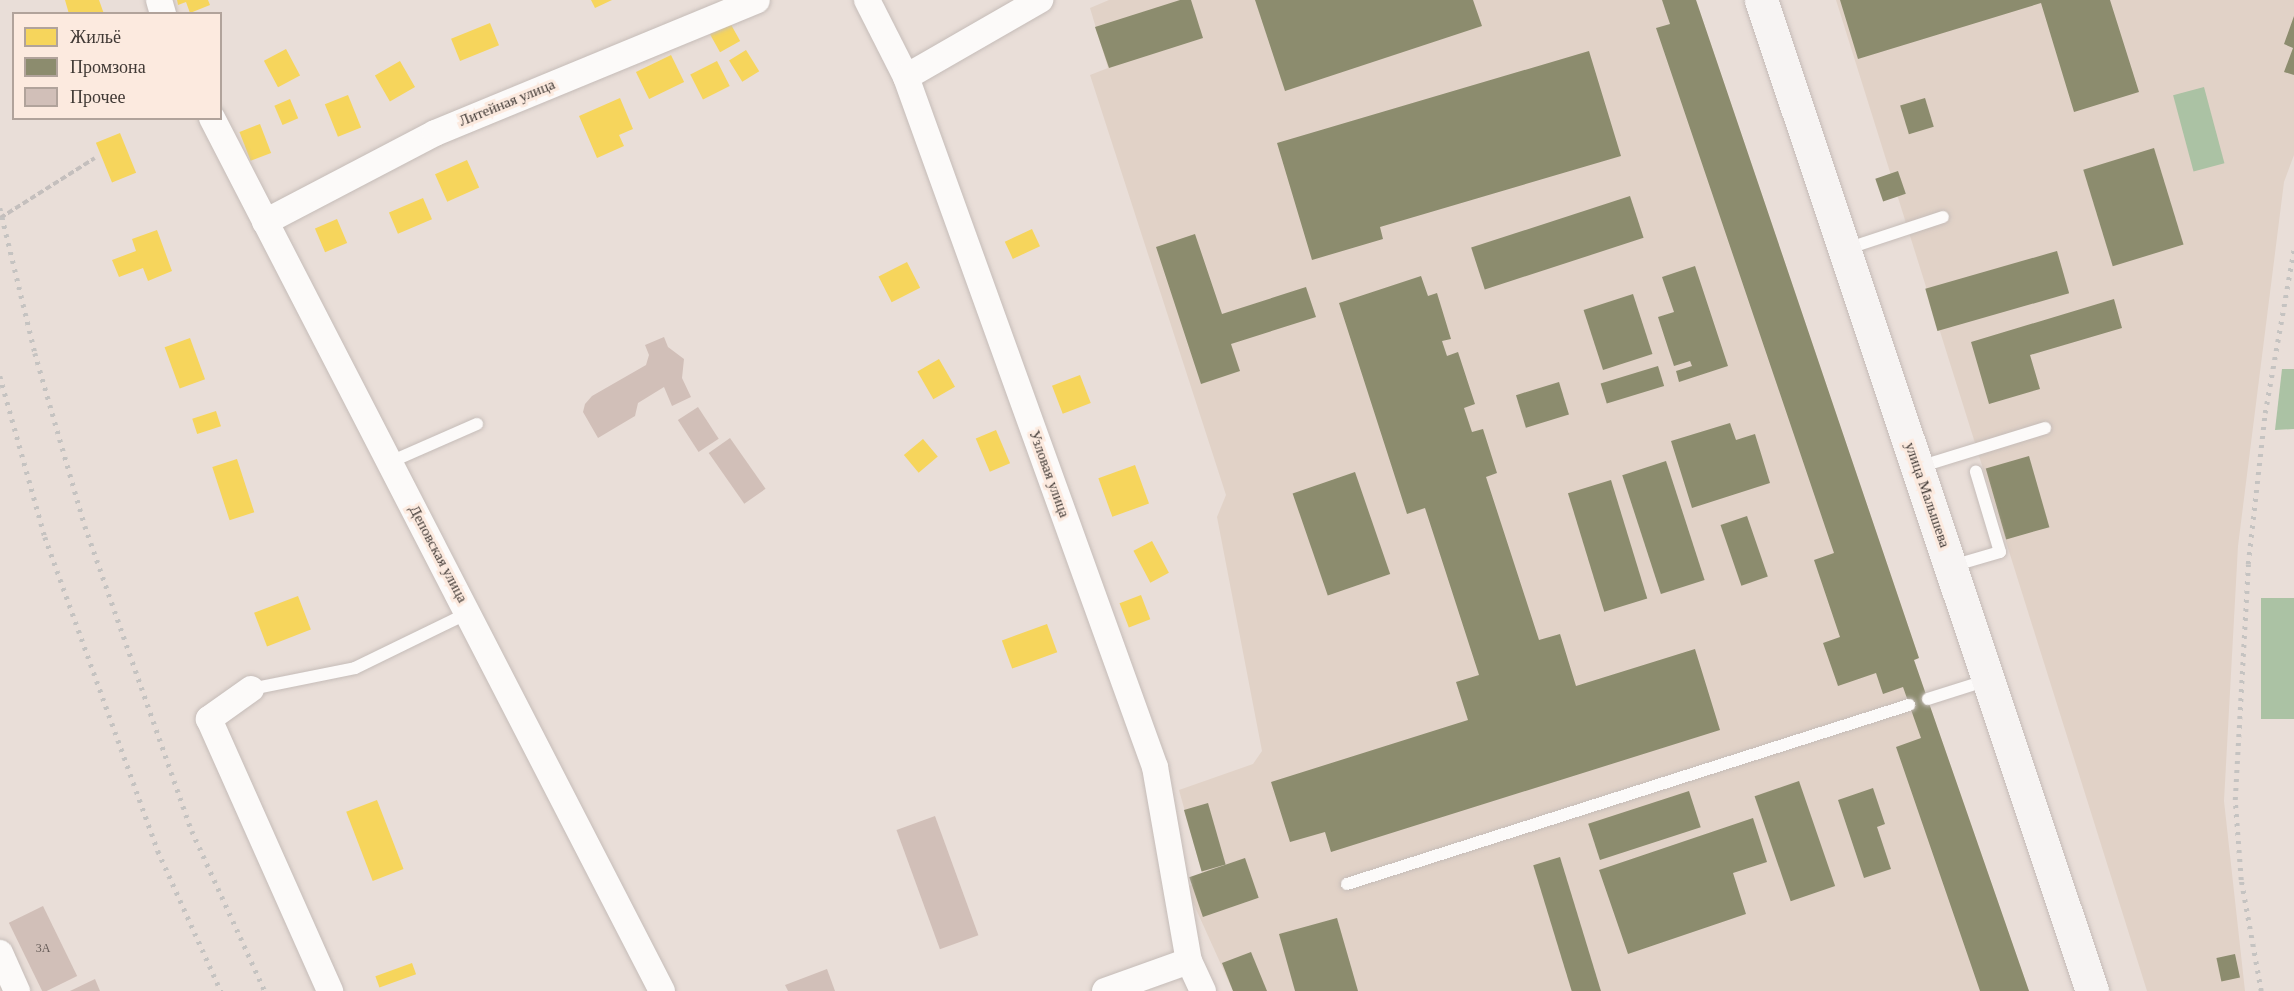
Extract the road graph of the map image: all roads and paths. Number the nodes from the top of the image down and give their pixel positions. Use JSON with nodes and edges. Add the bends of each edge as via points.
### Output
{"nodes":[{"id":1,"x":757,"y":0,"type":"edge"},
{"id":2,"x":867,"y":0,"type":"edge"},
{"id":3,"x":1040,"y":0,"type":"edge"},
{"id":4,"x":1761,"y":0,"type":"edge"},
{"id":5,"x":906,"y":77,"type":"junction"},
{"id":6,"x":213,"y":120,"type":"edge"},
{"id":7,"x":95,"y":158,"type":"dead end"},
{"id":8,"x":1943,"y":217,"type":"dead end"},
{"id":9,"x":0,"y":218,"type":"edge"},
{"id":10,"x":265,"y":222,"type":"junction"},
{"id":11,"x":1845,"y":250,"type":"junction"},
{"id":12,"x":477,"y":424,"type":"dead end"},
{"id":13,"x":2045,"y":428,"type":"dead end"},
{"id":14,"x":390,"y":462,"type":"junction"},
{"id":15,"x":1918,"y":467,"type":"junction"},
{"id":16,"x":1976,"y":472,"type":"dead end"},
{"id":17,"x":1951,"y":566,"type":"junction"},
{"id":18,"x":468,"y":613,"type":"junction"},
{"id":19,"x":1989,"y":679,"type":"junction"},
{"id":20,"x":251,"y":689,"type":"joint"},
{"id":21,"x":1928,"y":699,"type":"dead end"},
{"id":22,"x":1909,"y":705,"type":"dead end"},
{"id":23,"x":1347,"y":884,"type":"dead end"},
{"id":24,"x":0,"y":953,"type":"edge"},
{"id":25,"x":1189,"y":961,"type":"junction"},
{"id":26,"x":17,"y":991,"type":"edge"},
{"id":27,"x":330,"y":991,"type":"edge"},
{"id":28,"x":662,"y":991,"type":"edge"},
{"id":29,"x":1105,"y":991,"type":"edge"},
{"id":30,"x":1203,"y":991,"type":"edge"},
{"id":31,"x":2092,"y":991,"type":"edge"}],
"edges":[{"from":1,"to":10,"type":"street","name":"Литейная улица","via":[[435,133]]},
{"from":2,"to":5,"type":"street","name":"Узловая улица"},
{"from":3,"to":5,"type":"street"},
{"from":4,"to":11,"type":"street","name":"улица Малышева"},
{"from":5,"to":25,"type":"street","name":"Узловая улица","via":[[1155,766]]},
{"from":6,"to":10,"type":"street","name":"Деповская улица"},
{"from":7,"to":9,"type":"path"},
{"from":8,"to":11,"type":"lane"},
{"from":10,"to":14,"type":"street","name":"Деповская улица"},
{"from":11,"to":15,"type":"street","name":"улица Малышева"},
{"from":12,"to":14,"type":"lane"},
{"from":13,"to":15,"type":"lane"},
{"from":14,"to":18,"type":"street","name":"Деповская улица"},
{"from":15,"to":17,"type":"street","name":"улица Малышева"},
{"from":16,"to":17,"type":"lane","via":[[2000,552]]},
{"from":17,"to":19,"type":"street","name":"улица Малышева"},
{"from":18,"to":20,"type":"lane","via":[[355,668]]},
{"from":18,"to":28,"type":"street","name":"Деповская улица"},
{"from":19,"to":21,"type":"lane"},
{"from":19,"to":31,"type":"street","name":"улица Малышева"},
{"from":20,"to":27,"type":"street","via":[[209,719]]},
{"from":22,"to":23,"type":"lane"},
{"from":24,"to":26,"type":"street"},
{"from":25,"to":29,"type":"street"},
{"from":25,"to":30,"type":"street","name":"Узловая улица"}]}
